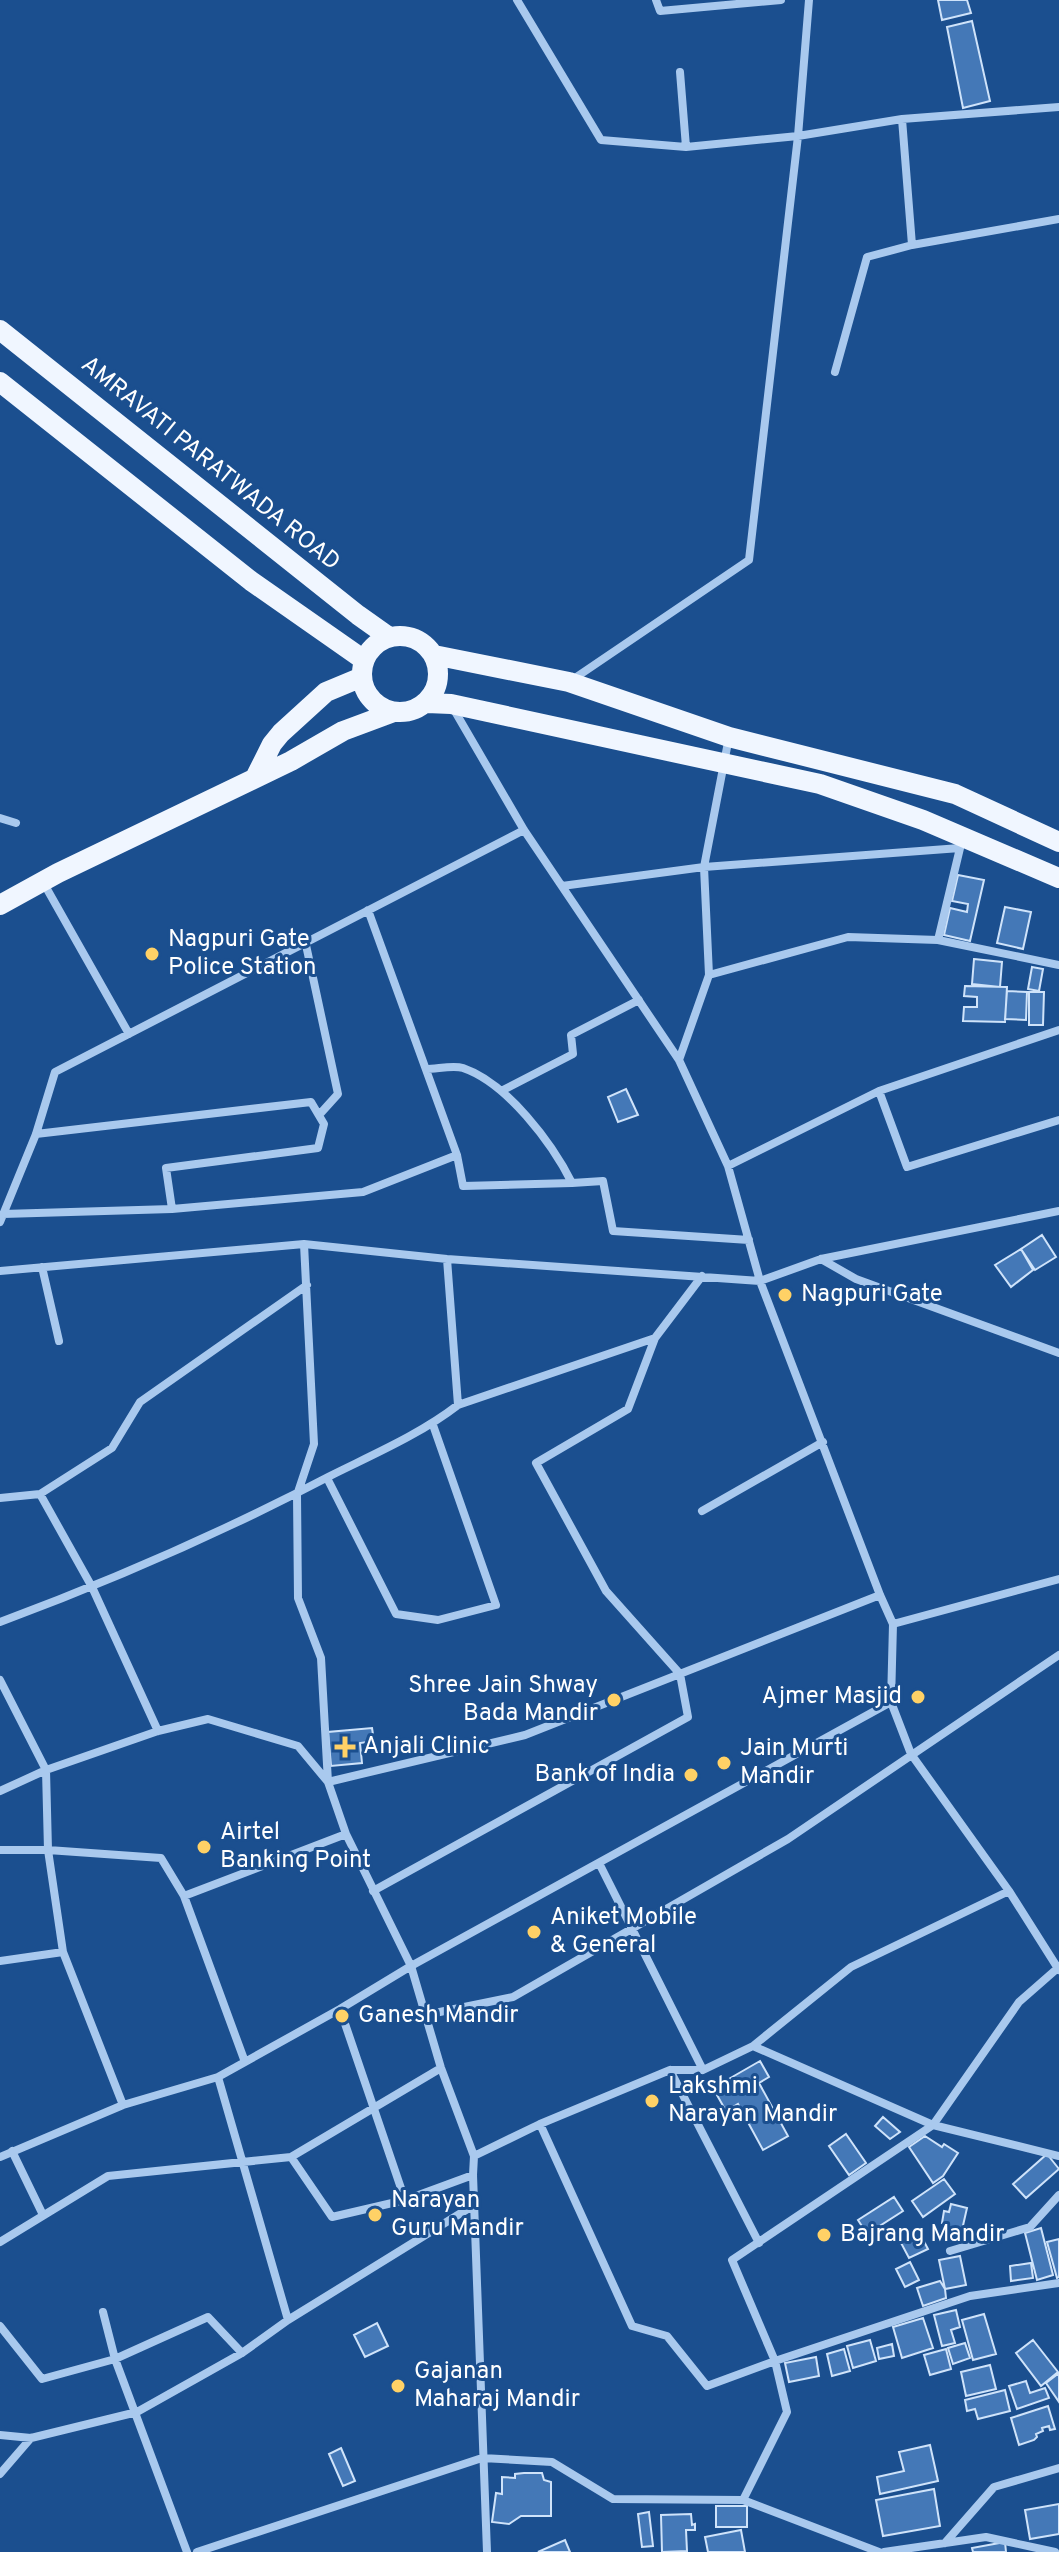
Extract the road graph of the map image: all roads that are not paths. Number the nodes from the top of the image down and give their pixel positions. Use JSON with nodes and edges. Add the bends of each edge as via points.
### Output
{"nodes":[{"id":1,"x":517,"y":0,"type":"edge"},
{"id":2,"x":656,"y":0,"type":"edge"},
{"id":3,"x":781,"y":0,"type":"edge"},
{"id":4,"x":809,"y":0,"type":"edge"},
{"id":5,"x":680,"y":72,"type":"dead end"},
{"id":6,"x":1059,"y":107,"type":"edge"},
{"id":7,"x":902,"y":119,"type":"junction"},
{"id":8,"x":798,"y":136,"type":"junction"},
{"id":9,"x":686,"y":147,"type":"junction"},
{"id":10,"x":1059,"y":219,"type":"edge"},
{"id":11,"x":912,"y":245,"type":"junction"},
{"id":12,"x":0,"y":330,"type":"edge"},
{"id":13,"x":835,"y":372,"type":"dead end"},
{"id":14,"x":0,"y":382,"type":"edge"},
{"id":15,"x":389,"y":637,"type":"junction"},
{"id":16,"x":434,"y":655,"type":"junction"},
{"id":17,"x":363,"y":668,"type":"junction"},
{"id":18,"x":569,"y":682,"type":"junction"},
{"id":19,"x":427,"y":703,"type":"junction"},
{"id":20,"x":451,"y":704,"type":"junction"},
{"id":21,"x":394,"y":712,"type":"junction"},
{"id":22,"x":729,"y":737,"type":"junction"},
{"id":23,"x":726,"y":763,"type":"junction"},
{"id":24,"x":256,"y":776,"type":"junction"},
{"id":25,"x":0,"y":818,"type":"edge"},
{"id":26,"x":16,"y":823,"type":"dead end"},
{"id":27,"x":524,"y":830,"type":"junction"},
{"id":28,"x":961,"y":842,"type":"junction"},
{"id":29,"x":1059,"y":842,"type":"edge"},
{"id":30,"x":704,"y":867,"type":"junction"},
{"id":31,"x":1059,"y":878,"type":"edge"},
{"id":32,"x":42,"y":882,"type":"junction"},
{"id":33,"x":562,"y":886,"type":"junction"},
{"id":34,"x":0,"y":905,"type":"edge"},
{"id":35,"x":368,"y":910,"type":"junction"},
{"id":36,"x":938,"y":940,"type":"junction"},
{"id":37,"x":306,"y":945,"type":"junction"},
{"id":38,"x":1059,"y":965,"type":"edge"},
{"id":39,"x":709,"y":975,"type":"junction"},
{"id":40,"x":639,"y":1000,"type":"junction"},
{"id":41,"x":1059,"y":1030,"type":"edge"},
{"id":42,"x":129,"y":1034,"type":"junction"},
{"id":43,"x":679,"y":1060,"type":"junction"},
{"id":44,"x":426,"y":1069,"type":"junction"},
{"id":45,"x":503,"y":1090,"type":"junction"},
{"id":46,"x":879,"y":1091,"type":"junction"},
{"id":47,"x":319,"y":1115,"type":"junction"},
{"id":48,"x":1059,"y":1120,"type":"edge"},
{"id":49,"x":36,"y":1134,"type":"junction"},
{"id":50,"x":457,"y":1155,"type":"junction"},
{"id":51,"x":728,"y":1166,"type":"junction"},
{"id":52,"x":572,"y":1183,"type":"junction"},
{"id":53,"x":172,"y":1209,"type":"junction"},
{"id":54,"x":1059,"y":1211,"type":"edge"},
{"id":55,"x":1,"y":1218,"type":"edge"},
{"id":56,"x":749,"y":1240,"type":"junction"},
{"id":57,"x":304,"y":1244,"type":"junction"},
{"id":58,"x":447,"y":1259,"type":"junction"},
{"id":59,"x":821,"y":1259,"type":"junction"},
{"id":60,"x":42,"y":1267,"type":"junction"},
{"id":61,"x":0,"y":1271,"type":"edge"},
{"id":62,"x":702,"y":1276,"type":"junction"},
{"id":63,"x":760,"y":1281,"type":"junction"},
{"id":64,"x":307,"y":1285,"type":"junction"},
{"id":65,"x":655,"y":1338,"type":"junction"},
{"id":66,"x":59,"y":1341,"type":"dead end"},
{"id":67,"x":1059,"y":1353,"type":"edge"},
{"id":68,"x":458,"y":1405,"type":"junction"},
{"id":69,"x":433,"y":1425,"type":"junction"},
{"id":70,"x":823,"y":1442,"type":"junction"},
{"id":71,"x":327,"y":1478,"type":"junction"},
{"id":72,"x":40,"y":1494,"type":"junction"},
{"id":73,"x":297,"y":1495,"type":"junction"},
{"id":74,"x":0,"y":1498,"type":"edge"},
{"id":75,"x":702,"y":1511,"type":"dead end"},
{"id":76,"x":1059,"y":1579,"type":"edge"},
{"id":77,"x":92,"y":1587,"type":"junction"},
{"id":78,"x":880,"y":1595,"type":"junction"},
{"id":79,"x":0,"y":1622,"type":"edge"},
{"id":80,"x":893,"y":1624,"type":"junction"},
{"id":81,"x":1059,"y":1655,"type":"edge"},
{"id":82,"x":680,"y":1674,"type":"junction"},
{"id":83,"x":0,"y":1680,"type":"edge"},
{"id":84,"x":891,"y":1702,"type":"junction"},
{"id":85,"x":158,"y":1731,"type":"junction"},
{"id":86,"x":911,"y":1754,"type":"junction"},
{"id":87,"x":46,"y":1770,"type":"junction"},
{"id":88,"x":328,"y":1782,"type":"junction"},
{"id":89,"x":0,"y":1791,"type":"edge"},
{"id":90,"x":346,"y":1834,"type":"junction"},
{"id":91,"x":0,"y":1850,"type":"edge"},
{"id":92,"x":48,"y":1850,"type":"junction"},
{"id":93,"x":599,"y":1863,"type":"junction"},
{"id":94,"x":373,"y":1891,"type":"junction"},
{"id":95,"x":1009,"y":1891,"type":"junction"},
{"id":96,"x":184,"y":1896,"type":"junction"},
{"id":97,"x":631,"y":1929,"type":"junction"},
{"id":98,"x":63,"y":1952,"type":"junction"},
{"id":99,"x":0,"y":1961,"type":"edge"},
{"id":100,"x":411,"y":1966,"type":"junction"},
{"id":101,"x":1058,"y":1969,"type":"edge"},
{"id":102,"x":340,"y":2009,"type":"junction"},
{"id":103,"x":425,"y":2015,"type":"junction"},
{"id":104,"x":753,"y":2046,"type":"junction"},
{"id":105,"x":245,"y":2062,"type":"junction"},
{"id":106,"x":441,"y":2068,"type":"junction"},
{"id":107,"x":670,"y":2070,"type":"junction"},
{"id":108,"x":703,"y":2070,"type":"junction"},
{"id":109,"x":218,"y":2077,"type":"junction"},
{"id":110,"x":123,"y":2105,"type":"junction"},
{"id":111,"x":374,"y":2108,"type":"junction"},
{"id":112,"x":540,"y":2124,"type":"junction"},
{"id":113,"x":933,"y":2125,"type":"junction"},
{"id":114,"x":12,"y":2151,"type":"junction"},
{"id":115,"x":474,"y":2156,"type":"junction"},
{"id":116,"x":1059,"y":2156,"type":"edge"},
{"id":117,"x":0,"y":2157,"type":"edge"},
{"id":118,"x":291,"y":2157,"type":"junction"},
{"id":119,"x":242,"y":2161,"type":"junction"},
{"id":120,"x":473,"y":2175,"type":"junction"},
{"id":121,"x":1059,"y":2195,"type":"edge"},
{"id":122,"x":405,"y":2200,"type":"junction"},
{"id":123,"x":474,"y":2205,"type":"junction"},
{"id":124,"x":43,"y":2215,"type":"junction"},
{"id":125,"x":0,"y":2242,"type":"edge"},
{"id":126,"x":759,"y":2243,"type":"junction"},
{"id":127,"x":950,"y":2251,"type":"dead end"},
{"id":128,"x":1059,"y":2283,"type":"edge"},
{"id":129,"x":103,"y":2312,"type":"dead end"},
{"id":130,"x":288,"y":2320,"type":"junction"},
{"id":131,"x":0,"y":2326,"type":"edge"},
{"id":132,"x":242,"y":2353,"type":"junction"},
{"id":133,"x":115,"y":2359,"type":"junction"},
{"id":134,"x":775,"y":2361,"type":"junction"},
{"id":135,"x":137,"y":2412,"type":"junction"},
{"id":136,"x":0,"y":2435,"type":"edge"},
{"id":137,"x":31,"y":2438,"type":"junction"},
{"id":138,"x":482,"y":2458,"type":"junction"},
{"id":139,"x":1059,"y":2468,"type":"edge"},
{"id":140,"x":0,"y":2474,"type":"edge"},
{"id":141,"x":743,"y":2500,"type":"junction"},
{"id":142,"x":944,"y":2543,"type":"junction"},
{"id":143,"x":187,"y":2552,"type":"edge"},
{"id":144,"x":197,"y":2552,"type":"edge"},
{"id":145,"x":487,"y":2552,"type":"edge"},
{"id":146,"x":882,"y":2552,"type":"edge"},
{"id":147,"x":1055,"y":2552,"type":"edge"}],
"edges":[{"from":1,"to":9,"type":"street","via":[[601,140]]},
{"from":2,"to":3,"type":"street","via":[[660,11]]},
{"from":4,"to":8,"type":"street"},
{"from":5,"to":9,"type":"street"},
{"from":6,"to":7,"type":"street"},
{"from":7,"to":8,"type":"street"},
{"from":7,"to":11,"type":"street"},
{"from":8,"to":9,"type":"street"},
{"from":8,"to":18,"type":"street","via":[[749,560]]},
{"from":10,"to":11,"type":"street"},
{"from":11,"to":13,"type":"street","via":[[867,257]]},
{"from":12,"to":15,"type":"main road","name":"AMRAVATI PARATWADA ROAD"},
{"from":14,"to":17,"type":"main road"},
{"from":15,"to":16,"type":"main road","via":[[423,642]]},
{"from":15,"to":17,"type":"main road","via":[[375,645]]},
{"from":16,"to":18,"type":"main road"},
{"from":16,"to":19,"type":"main road","via":[[438,680]]},
{"from":17,"to":21,"type":"main road","via":[[366,693],[378,706]]},
{"from":17,"to":24,"type":"main road","via":[[326,692],[281,733]]},
{"from":18,"to":22,"type":"main road"},
{"from":19,"to":20,"type":"main road"},
{"from":19,"to":21,"type":"main road"},
{"from":20,"to":23,"type":"main road"},
{"from":20,"to":27,"type":"street"},
{"from":21,"to":24,"type":"main road","via":[[343,731]]},
{"from":22,"to":23,"type":"street"},
{"from":22,"to":29,"type":"main road","via":[[955,794]]},
{"from":23,"to":28,"type":"main road","via":[[820,784]]},
{"from":23,"to":30,"type":"street"},
{"from":24,"to":32,"type":"main road"},
{"from":25,"to":26,"type":"street"},
{"from":27,"to":33,"type":"street"},
{"from":27,"to":35,"type":"street"},
{"from":28,"to":30,"type":"street"},
{"from":28,"to":31,"type":"main road"},
{"from":28,"to":36,"type":"street"},
{"from":30,"to":33,"type":"street"},
{"from":30,"to":39,"type":"street"},
{"from":32,"to":34,"type":"main road"},
{"from":32,"to":42,"type":"street"},
{"from":33,"to":40,"type":"street"},
{"from":35,"to":37,"type":"street"},
{"from":35,"to":44,"type":"street"},
{"from":36,"to":38,"type":"street"},
{"from":36,"to":39,"type":"street","via":[[848,937]]},
{"from":37,"to":42,"type":"street"},
{"from":37,"to":47,"type":"street","via":[[338,1094]]},
{"from":39,"to":43,"type":"street"},
{"from":40,"to":43,"type":"street"},
{"from":40,"to":45,"type":"street","via":[[571,1035],[573,1054]]},
{"from":41,"to":46,"type":"street"},
{"from":42,"to":49,"type":"street","via":[[55,1072]]},
{"from":43,"to":51,"type":"street"},
{"from":44,"to":45,"type":"street","via":[[461,1067]]},
{"from":44,"to":50,"type":"street"},
{"from":45,"to":52,"type":"street","via":[[559,1157]]},
{"from":46,"to":48,"type":"street","via":[[907,1167]]},
{"from":46,"to":51,"type":"street"},
{"from":47,"to":49,"type":"street","via":[[311,1102]]},
{"from":47,"to":53,"type":"street","via":[[324,1124],[318,1148],[166,1168]]},
{"from":49,"to":55,"type":"street"},
{"from":50,"to":52,"type":"street","via":[[463,1186]]},
{"from":50,"to":53,"type":"street","via":[[363,1192]]},
{"from":51,"to":56,"type":"street"},
{"from":52,"to":56,"type":"street","via":[[603,1181],[613,1231]]},
{"from":53,"to":55,"type":"street"},
{"from":54,"to":59,"type":"street"},
{"from":56,"to":63,"type":"street"},
{"from":57,"to":58,"type":"street"},
{"from":57,"to":60,"type":"street"},
{"from":57,"to":64,"type":"street"},
{"from":58,"to":62,"type":"street"},
{"from":58,"to":68,"type":"street"},
{"from":59,"to":63,"type":"street"},
{"from":59,"to":67,"type":"street","via":[[856,1279]]},
{"from":60,"to":61,"type":"street"},
{"from":60,"to":66,"type":"street"},
{"from":62,"to":63,"type":"street"},
{"from":62,"to":65,"type":"street"},
{"from":63,"to":70,"type":"street"},
{"from":64,"to":72,"type":"street","via":[[140,1402],[112,1448]]},
{"from":64,"to":73,"type":"street","via":[[314,1444]]},
{"from":65,"to":68,"type":"street"},
{"from":65,"to":82,"type":"street","via":[[628,1409],[536,1463],[606,1591]]},
{"from":68,"to":69,"type":"street"},
{"from":69,"to":71,"type":"street"},
{"from":69,"to":71,"type":"street","via":[[496,1605],[438,1620],[396,1614]]},
{"from":70,"to":75,"type":"street"},
{"from":70,"to":78,"type":"street"},
{"from":71,"to":73,"type":"street"},
{"from":72,"to":74,"type":"street"},
{"from":72,"to":77,"type":"street"},
{"from":73,"to":77,"type":"street"},
{"from":73,"to":88,"type":"street","via":[[298,1598],[321,1658]]},
{"from":76,"to":80,"type":"street"},
{"from":77,"to":79,"type":"street"},
{"from":77,"to":85,"type":"street"},
{"from":78,"to":80,"type":"street"},
{"from":78,"to":82,"type":"street"},
{"from":80,"to":84,"type":"street"},
{"from":81,"to":86,"type":"street"},
{"from":82,"to":88,"type":"street","via":[[525,1735]]},
{"from":82,"to":94,"type":"street","via":[[688,1717]]},
{"from":83,"to":87,"type":"street"},
{"from":84,"to":86,"type":"street"},
{"from":84,"to":93,"type":"street"},
{"from":85,"to":87,"type":"street"},
{"from":85,"to":88,"type":"street","via":[[208,1719],[283,1741],[298,1746]]},
{"from":86,"to":95,"type":"street"},
{"from":86,"to":97,"type":"street","via":[[788,1839]]},
{"from":87,"to":89,"type":"street"},
{"from":87,"to":92,"type":"street"},
{"from":88,"to":90,"type":"street"},
{"from":90,"to":94,"type":"street"},
{"from":90,"to":96,"type":"street"},
{"from":91,"to":92,"type":"street"},
{"from":92,"to":96,"type":"street","via":[[161,1858]]},
{"from":92,"to":98,"type":"street"},
{"from":93,"to":97,"type":"street"},
{"from":93,"to":100,"type":"street"},
{"from":94,"to":100,"type":"street"},
{"from":95,"to":101,"type":"street"},
{"from":95,"to":104,"type":"street","via":[[851,1967]]},
{"from":96,"to":105,"type":"street"},
{"from":97,"to":103,"type":"street","via":[[513,1997]]},
{"from":97,"to":108,"type":"street"},
{"from":98,"to":99,"type":"street"},
{"from":98,"to":110,"type":"street"},
{"from":100,"to":102,"type":"street"},
{"from":100,"to":103,"type":"street"},
{"from":101,"to":113,"type":"street","via":[[1019,2002]]},
{"from":102,"to":105,"type":"street"},
{"from":102,"to":111,"type":"street"},
{"from":103,"to":106,"type":"street"},
{"from":104,"to":108,"type":"street"},
{"from":104,"to":113,"type":"street"},
{"from":105,"to":109,"type":"street"},
{"from":106,"to":111,"type":"street"},
{"from":106,"to":115,"type":"street"},
{"from":107,"to":108,"type":"street"},
{"from":107,"to":112,"type":"street"},
{"from":107,"to":126,"type":"street"},
{"from":109,"to":110,"type":"street"},
{"from":109,"to":119,"type":"street"},
{"from":110,"to":114,"type":"street"},
{"from":111,"to":118,"type":"street"},
{"from":111,"to":122,"type":"street"},
{"from":112,"to":115,"type":"street"},
{"from":112,"to":134,"type":"street","via":[[632,2326],[667,2336],[707,2386]]},
{"from":113,"to":116,"type":"street"},
{"from":113,"to":126,"type":"street"},
{"from":114,"to":117,"type":"street"},
{"from":114,"to":124,"type":"street"},
{"from":115,"to":120,"type":"street"},
{"from":118,"to":119,"type":"street"},
{"from":118,"to":122,"type":"street","via":[[332,2217]]},
{"from":119,"to":124,"type":"street","via":[[108,2176]]},
{"from":119,"to":130,"type":"street"},
{"from":120,"to":122,"type":"street"},
{"from":120,"to":123,"type":"street"},
{"from":121,"to":127,"type":"street","via":[[1030,2227]]},
{"from":123,"to":130,"type":"street"},
{"from":123,"to":138,"type":"street"},
{"from":124,"to":125,"type":"street"},
{"from":126,"to":134,"type":"street","via":[[732,2260]]},
{"from":128,"to":134,"type":"street","via":[[970,2296]]},
{"from":129,"to":133,"type":"street"},
{"from":130,"to":132,"type":"street"},
{"from":131,"to":133,"type":"street","via":[[42,2379]]},
{"from":132,"to":133,"type":"street","via":[[208,2317]]},
{"from":132,"to":135,"type":"street"},
{"from":133,"to":135,"type":"street"},
{"from":134,"to":141,"type":"street","via":[[787,2412]]},
{"from":135,"to":137,"type":"street"},
{"from":135,"to":143,"type":"street"},
{"from":136,"to":137,"type":"street"},
{"from":137,"to":140,"type":"street"},
{"from":138,"to":141,"type":"street","via":[[552,2462],[613,2499]]},
{"from":138,"to":144,"type":"street"},
{"from":138,"to":145,"type":"street"},
{"from":139,"to":142,"type":"street","via":[[994,2487]]},
{"from":141,"to":146,"type":"street"},
{"from":142,"to":146,"type":"street"},
{"from":142,"to":147,"type":"street","via":[[986,2537]]}]}
